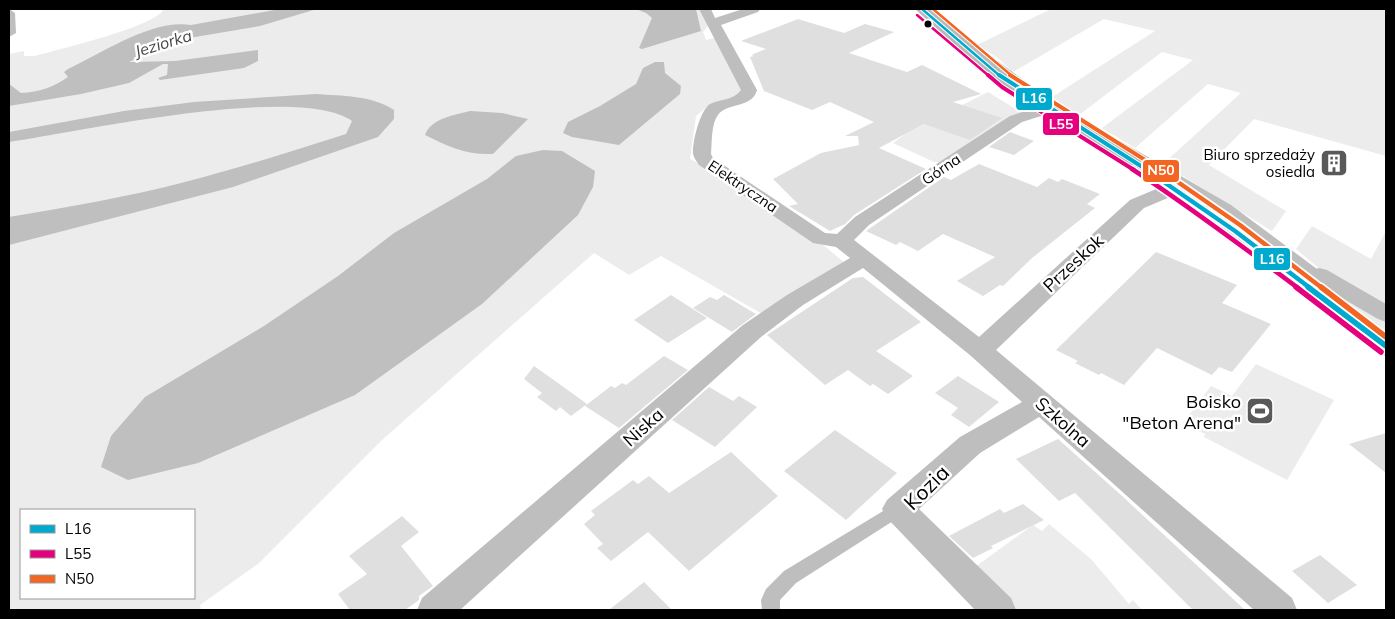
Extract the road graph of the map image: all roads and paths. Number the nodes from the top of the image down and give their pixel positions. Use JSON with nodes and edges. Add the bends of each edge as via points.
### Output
{"nodes":[{"id":1,"x":754,"y":9,"type":"edge"},
{"id":2,"x":928,"y":10,"type":"edge"},
{"id":3,"x":9,"y":13,"type":"edge"},
{"id":4,"x":710,"y":16,"type":"edge"},
{"id":5,"x":10,"y":33,"type":"edge"},
{"id":6,"x":1048,"y":109,"type":"junction"},
{"id":7,"x":1175,"y":188,"type":"junction"},
{"id":8,"x":842,"y":241,"type":"junction"},
{"id":9,"x":863,"y":259,"type":"junction"},
{"id":10,"x":1319,"y":275,"type":"joint"},
{"id":11,"x":1386,"y":314,"type":"edge"},
{"id":12,"x":1386,"y":346,"type":"edge"},
{"id":13,"x":980,"y":350,"type":"junction"},
{"id":14,"x":1041,"y":403,"type":"junction"},
{"id":15,"x":898,"y":509,"type":"junction"},
{"id":16,"x":435,"y":610,"type":"edge"},
{"id":17,"x":771,"y":610,"type":"edge"},
{"id":18,"x":998,"y":610,"type":"edge"},
{"id":19,"x":1279,"y":610,"type":"edge"}],
"edges":[{"from":1,"to":4,"type":"street"},
{"from":2,"to":6,"type":"main road","via":[[984,64]]},
{"from":2,"to":10,"type":"lane","via":[[1005,71],[1074,118],[1226,207]]},
{"from":3,"to":5,"type":"street"},
{"from":4,"to":8,"type":"street","name":"Elektryczna","via":[[749,90],[737,101],[715,108],[708,116],[702,154],[705,161],[820,239]]},
{"from":6,"to":7,"type":"main road"},
{"from":6,"to":8,"type":"street","name":"Górna","via":[[1016,119],[862,221]]},
{"from":7,"to":12,"type":"main road"},
{"from":7,"to":13,"type":"street","name":"Przeskok","via":[[1137,204]]},
{"from":8,"to":9,"type":"street","name":"Szkolna"},
{"from":9,"to":13,"type":"street","name":"Szkolna"},
{"from":9,"to":16,"type":"street","name":"Niska","via":[[795,300],[752,331]]},
{"from":10,"to":11,"type":"street"},
{"from":13,"to":14,"type":"street","name":"Szkolna"},
{"from":14,"to":15,"type":"street","name":"Kozia","via":[[970,445]]},
{"from":14,"to":19,"type":"street","name":"Szkolna"},
{"from":15,"to":17,"type":"lane","via":[[790,577],[775,590],[770,601]]},
{"from":15,"to":18,"type":"street","name":"Kozia"}]}
